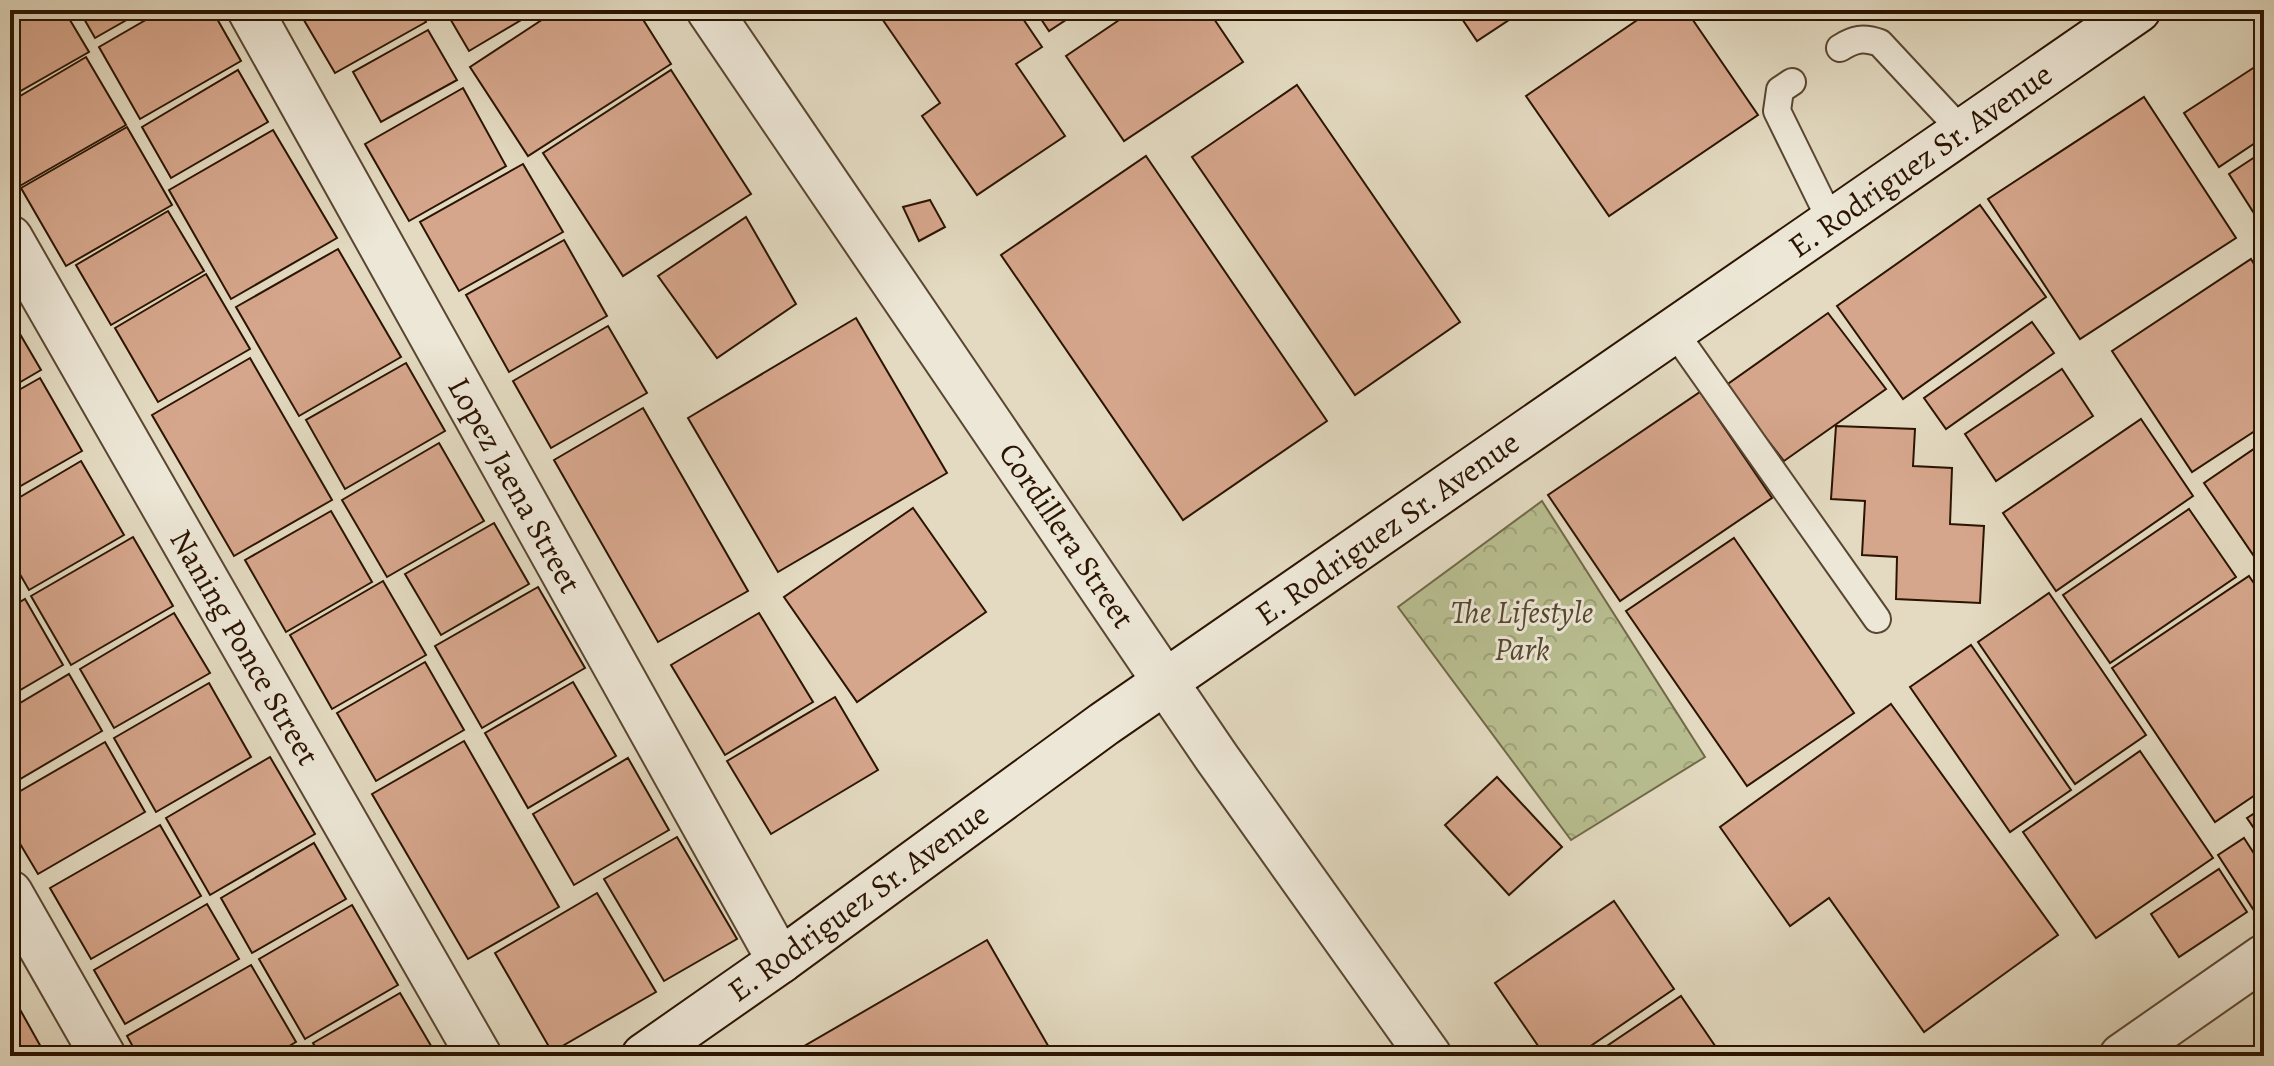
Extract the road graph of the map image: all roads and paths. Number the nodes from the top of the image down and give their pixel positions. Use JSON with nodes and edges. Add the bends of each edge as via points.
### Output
{"nodes":[{"id":1,"x":250,"y":10,"type":"edge"},
{"id":2,"x":709,"y":10,"type":"edge"},
{"id":3,"x":2138,"y":10,"type":"edge"},
{"id":4,"x":1840,"y":48,"type":"dead end"},
{"id":5,"x":1792,"y":82,"type":"dead end"},
{"id":6,"x":1962,"y":131,"type":"junction"},
{"id":7,"x":1831,"y":221,"type":"junction"},
{"id":8,"x":10,"y":238,"type":"edge"},
{"id":9,"x":1673,"y":330,"type":"junction"},
{"id":10,"x":1877,"y":619,"type":"dead end"},
{"id":11,"x":1166,"y":681,"type":"junction"},
{"id":12,"x":10,"y":893,"type":"edge"},
{"id":13,"x":2264,"y":957,"type":"edge"},
{"id":14,"x":780,"y":961,"type":"junction"},
{"id":15,"x":103,"y":1056,"type":"edge"},
{"id":16,"x":479,"y":1056,"type":"edge"},
{"id":17,"x":644,"y":1056,"type":"edge"},
{"id":18,"x":1429,"y":1056,"type":"edge"},
{"id":19,"x":2122,"y":1056,"type":"edge"}],
"edges":[{"from":1,"to":14,"type":"street","name":"Lopez Jaena Street"},
{"from":2,"to":11,"type":"street","name":"Cordillera Street"},
{"from":3,"to":6,"type":"street","name":"E. Rodriguez Sr. Avenue"},
{"from":4,"to":6,"type":"lane","via":[[1853,40],[1880,43]]},
{"from":5,"to":7,"type":"lane","via":[[1780,90],[1777,111]]},
{"from":6,"to":7,"type":"street","name":"E. Rodriguez Sr. Avenue"},
{"from":7,"to":9,"type":"street","name":"E. Rodriguez Sr. Avenue"},
{"from":8,"to":16,"type":"street","name":"Naning Ponce Street"},
{"from":9,"to":10,"type":"lane"},
{"from":9,"to":11,"type":"street","name":"E. Rodriguez Sr. Avenue"},
{"from":11,"to":14,"type":"street","name":"E. Rodriguez Sr. Avenue"},
{"from":11,"to":18,"type":"street","name":"Cordillera Street"},
{"from":12,"to":15,"type":"street"},
{"from":13,"to":19,"type":"street"},
{"from":14,"to":17,"type":"street","name":"E. Rodriguez Sr. Avenue"}]}
